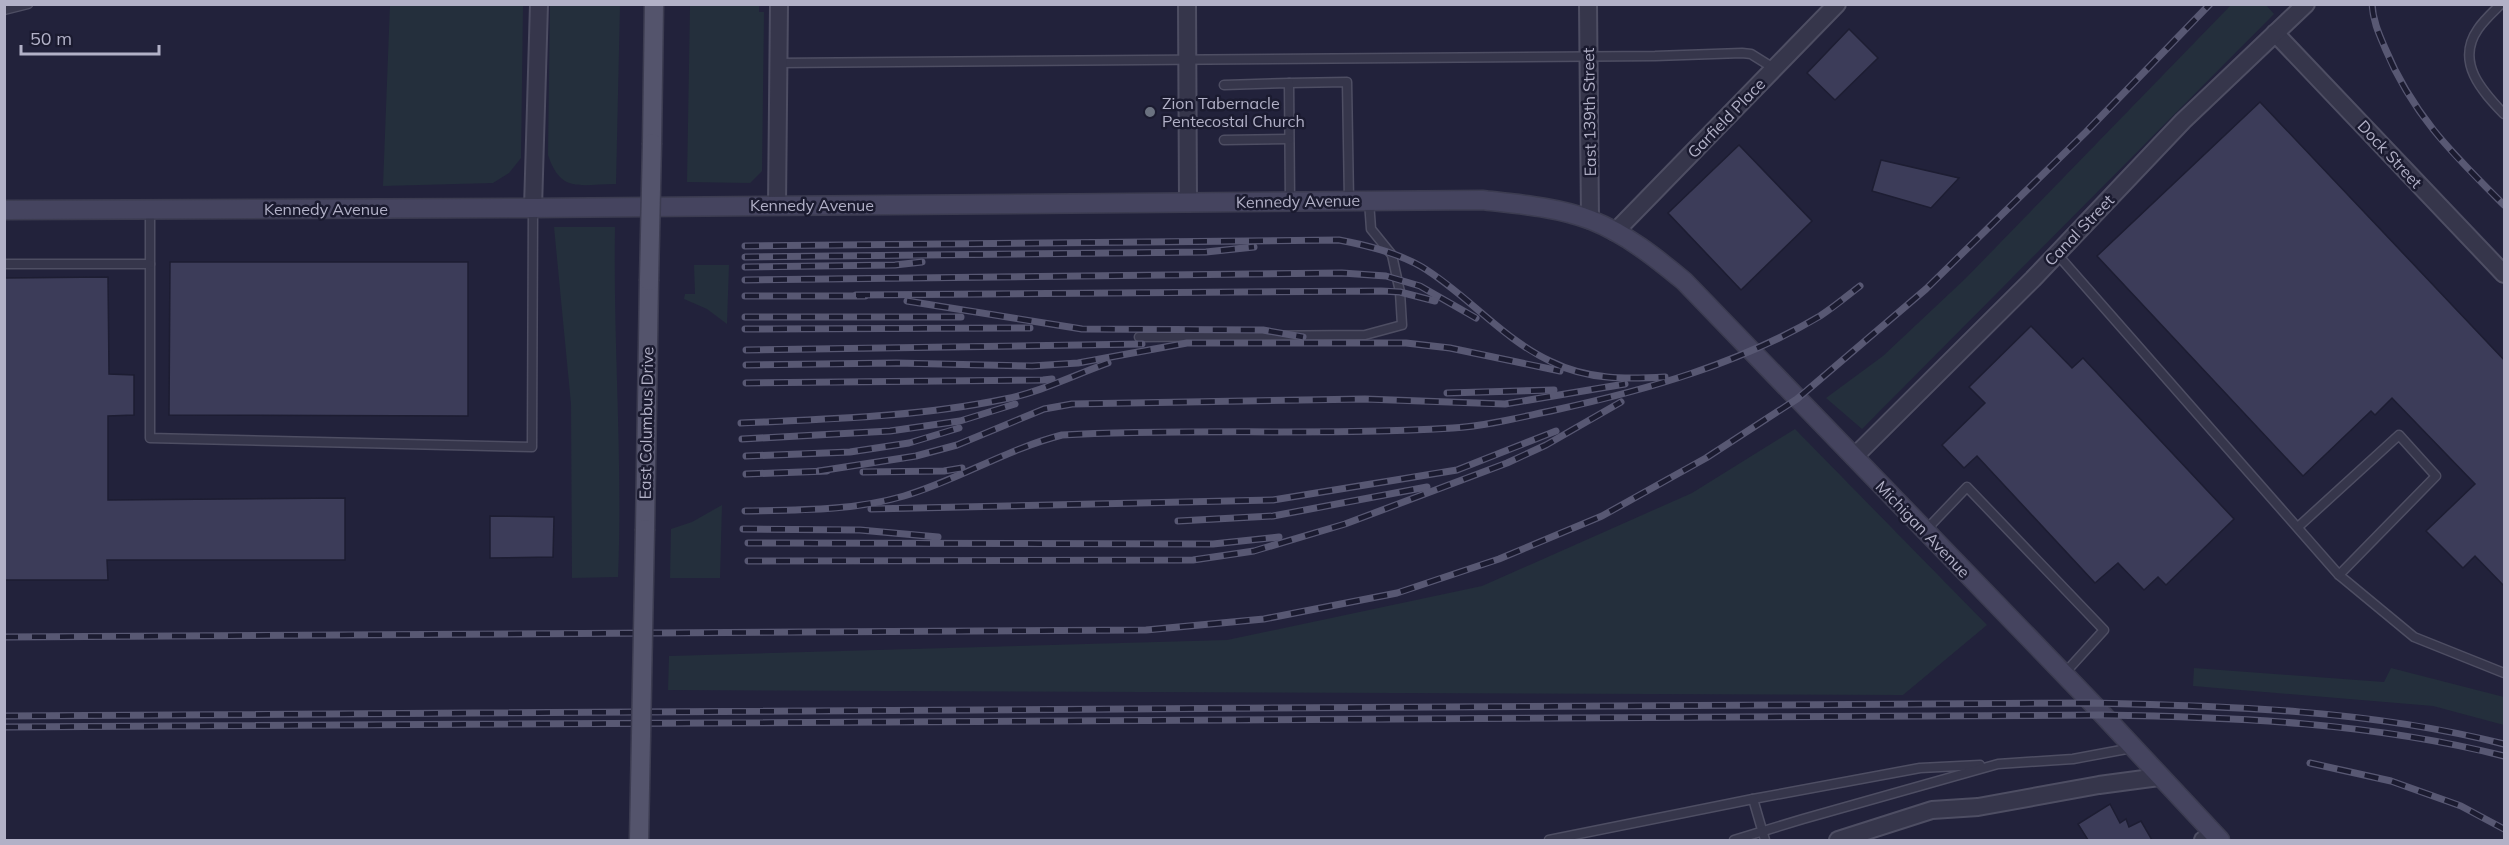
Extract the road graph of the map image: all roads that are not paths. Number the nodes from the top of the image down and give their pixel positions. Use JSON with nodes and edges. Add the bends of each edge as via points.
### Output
{"nodes":[{"id":1,"x":28,"y":4,"type":"edge"},
{"id":2,"x":539,"y":4,"type":"edge"},
{"id":3,"x":654,"y":4,"type":"edge"},
{"id":4,"x":779,"y":4,"type":"edge"},
{"id":5,"x":1187,"y":4,"type":"edge"},
{"id":6,"x":1588,"y":4,"type":"edge"},
{"id":7,"x":1838,"y":4,"type":"edge"},
{"id":8,"x":2306,"y":4,"type":"edge"},
{"id":9,"x":2501,"y":4,"type":"edge"},
{"id":10,"x":4,"y":10,"type":"edge"},
{"id":11,"x":2275,"y":33,"type":"junction"},
{"id":12,"x":1589,"y":57,"type":"junction"},
{"id":13,"x":1187,"y":60,"type":"junction"},
{"id":14,"x":778,"y":63,"type":"junction"},
{"id":15,"x":1774,"y":69,"type":"junction"},
{"id":16,"x":1289,"y":83,"type":"junction"},
{"id":17,"x":1224,"y":85,"type":"dead end"},
{"id":18,"x":2505,"y":114,"type":"edge"},
{"id":19,"x":1289,"y":139,"type":"junction"},
{"id":20,"x":1224,"y":140,"type":"dead end"},
{"id":21,"x":1290,"y":201,"type":"junction"},
{"id":22,"x":1349,"y":201,"type":"junction"},
{"id":23,"x":1369,"y":201,"type":"junction"},
{"id":24,"x":1188,"y":202,"type":"junction"},
{"id":25,"x":777,"y":206,"type":"junction"},
{"id":26,"x":533,"y":208,"type":"junction"},
{"id":27,"x":150,"y":209,"type":"junction"},
{"id":28,"x":4,"y":210,"type":"edge"},
{"id":29,"x":1590,"y":220,"type":"junction"},
{"id":30,"x":1615,"y":232,"type":"junction"},
{"id":31,"x":2057,"y":254,"type":"junction"},
{"id":32,"x":4,"y":264,"type":"edge"},
{"id":33,"x":150,"y":264,"type":"junction"},
{"id":34,"x":2505,"y":274,"type":"edge"},
{"id":35,"x":1139,"y":337,"type":"dead end"},
{"id":36,"x":1854,"y":457,"type":"junction"},
{"id":37,"x":2298,"y":527,"type":"junction"},
{"id":38,"x":1925,"y":531,"type":"junction"},
{"id":39,"x":2339,"y":575,"type":"junction"},
{"id":40,"x":2505,"y":673,"type":"edge"},
{"id":41,"x":2063,"y":675,"type":"junction"},
{"id":42,"x":2133,"y":748,"type":"junction"},
{"id":43,"x":1998,"y":764,"type":"junction"},
{"id":44,"x":2159,"y":777,"type":"junction"},
{"id":45,"x":1753,"y":799,"type":"junction"},
{"id":46,"x":1763,"y":836,"type":"edge"},
{"id":47,"x":2212,"y":838,"type":"edge"},
{"id":48,"x":639,"y":840,"type":"edge"},
{"id":49,"x":1549,"y":840,"type":"edge"},
{"id":50,"x":1734,"y":840,"type":"edge"},
{"id":51,"x":1838,"y":840,"type":"edge"}],
"edges":[{"from":1,"to":10,"type":"lane"},
{"from":2,"to":26,"type":"street"},
{"from":3,"to":48,"type":"main road","name":"East Columbus Drive","bridge":true},
{"from":4,"to":14,"type":"street"},
{"from":5,"to":13,"type":"street"},
{"from":6,"to":12,"type":"street","name":"East 139th Street"},
{"from":7,"to":15,"type":"street","name":"Garfield Place"},
{"from":8,"to":11,"type":"street","name":"Canal Street"},
{"from":9,"to":18,"type":"lane","via":[[2474,37],[2470,65],[2482,90]]},
{"from":11,"to":31,"type":"street","name":"Canal Street","via":[[2183,121]]},
{"from":11,"to":34,"type":"street","name":"Dock Street"},
{"from":12,"to":13,"type":"lane"},
{"from":12,"to":15,"type":"lane","via":[[1742,53],[1751,54]]},
{"from":12,"to":29,"type":"street","name":"East 139th Street"},
{"from":13,"to":14,"type":"lane"},
{"from":13,"to":24,"type":"street"},
{"from":14,"to":25,"type":"street"},
{"from":15,"to":30,"type":"street","name":"Garfield Place"},
{"from":16,"to":17,"type":"lane"},
{"from":16,"to":19,"type":"lane"},
{"from":16,"to":22,"type":"lane","via":[[1347,82]]},
{"from":19,"to":20,"type":"lane"},
{"from":19,"to":21,"type":"lane"},
{"from":21,"to":22,"type":"main road","name":"Kennedy Avenue"},
{"from":21,"to":24,"type":"main road","name":"Kennedy Avenue"},
{"from":22,"to":23,"type":"main road","name":"Kennedy Avenue"},
{"from":23,"to":29,"type":"main road","name":"Kennedy Avenue","via":[[1482,200]]},
{"from":23,"to":35,"type":"lane","via":[[1371,229],[1392,255],[1402,325],[1365,335]]},
{"from":24,"to":25,"type":"main road","name":"Kennedy Avenue"},
{"from":25,"to":26,"type":"main road","name":"Kennedy Avenue"},
{"from":26,"to":27,"type":"main road","name":"Kennedy Avenue"},
{"from":26,"to":33,"type":"lane","via":[[532,447],[150,438]]},
{"from":27,"to":28,"type":"main road","name":"Kennedy Avenue"},
{"from":27,"to":33,"type":"lane"},
{"from":29,"to":30,"type":"main road","name":"Kennedy Avenue"},
{"from":30,"to":36,"type":"main road","name":"Michigan Avenue","via":[[1684,281]]},
{"from":31,"to":36,"type":"street","name":"Canal Street"},
{"from":31,"to":37,"type":"lane"},
{"from":32,"to":33,"type":"lane"},
{"from":36,"to":38,"type":"main road","name":"Michigan Avenue"},
{"from":37,"to":39,"type":"lane"},
{"from":37,"to":39,"type":"lane","via":[[2398,435],[2436,476]]},
{"from":38,"to":41,"type":"main road","name":"Michigan Avenue"},
{"from":38,"to":41,"type":"lane","via":[[1967,487],[2096,621],[2104,630]]},
{"from":39,"to":40,"type":"lane","via":[[2414,638]]},
{"from":41,"to":42,"type":"main road","name":"Michigan Avenue"},
{"from":42,"to":43,"type":"lane","via":[[2073,759]]},
{"from":42,"to":44,"type":"main road","name":"Michigan Avenue"},
{"from":43,"to":45,"type":"lane","via":[[1920,768]]},
{"from":43,"to":46,"type":"lane"},
{"from":44,"to":47,"type":"main road","name":"Michigan Avenue"},
{"from":44,"to":51,"type":"street","via":[[1978,807],[1932,810]]},
{"from":45,"to":46,"type":"lane"},
{"from":45,"to":49,"type":"lane"},
{"from":46,"to":50,"type":"lane"}]}
